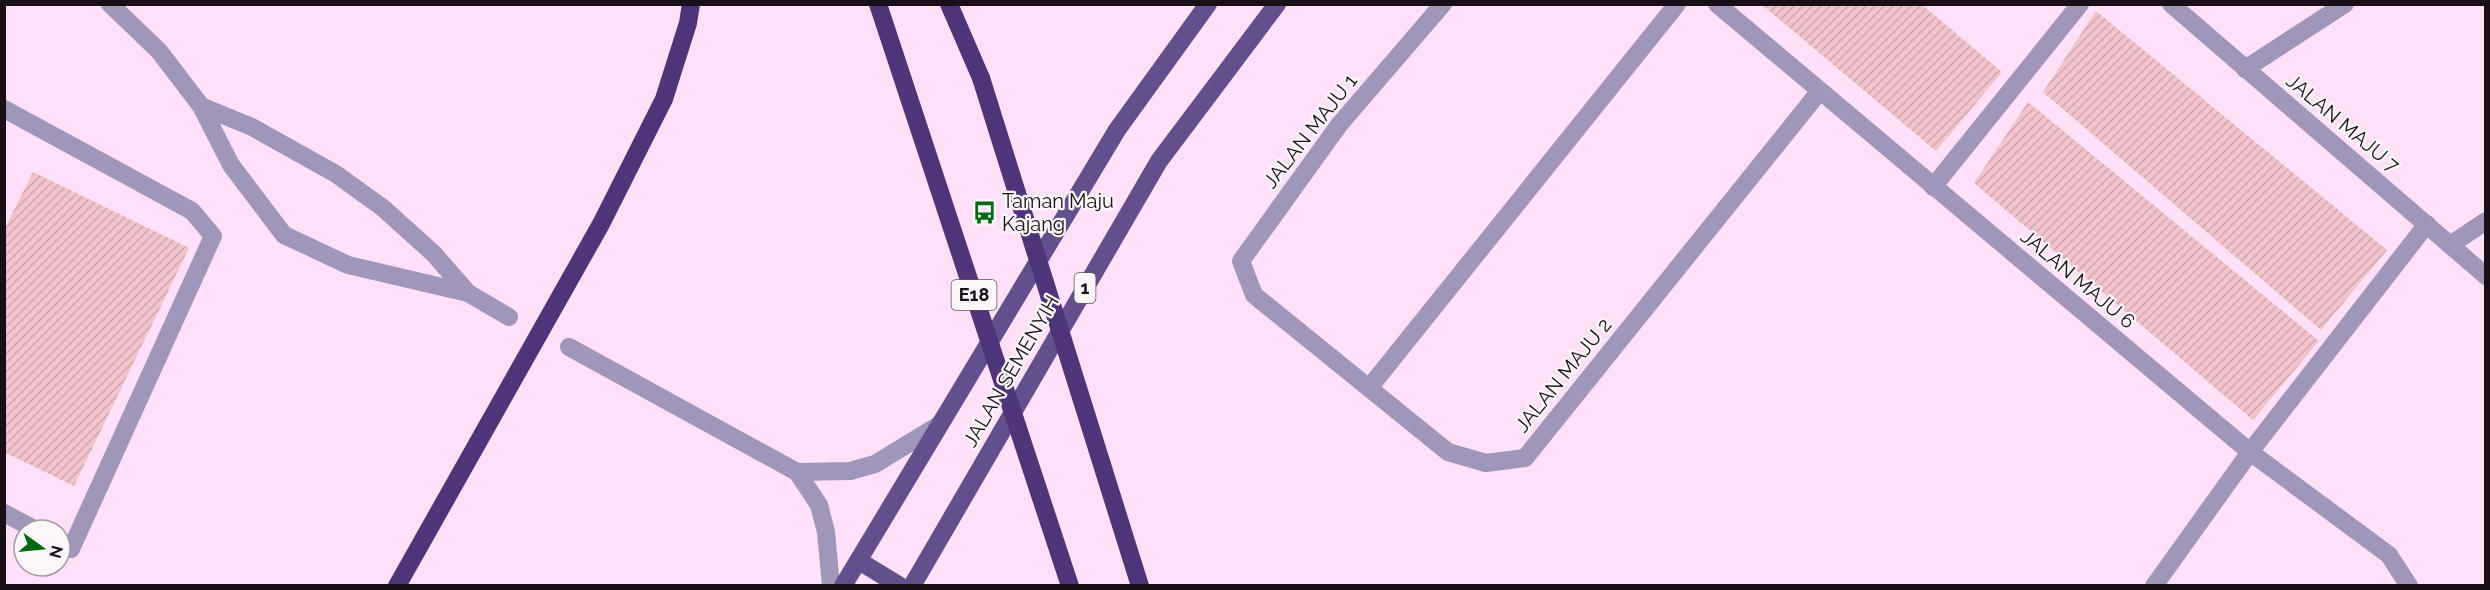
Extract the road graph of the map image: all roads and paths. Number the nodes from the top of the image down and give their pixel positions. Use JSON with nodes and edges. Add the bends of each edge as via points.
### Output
{"nodes":[{"id":1,"x":110,"y":4,"type":"edge"},
{"id":2,"x":691,"y":4,"type":"edge"},
{"id":3,"x":878,"y":4,"type":"edge"},
{"id":4,"x":949,"y":4,"type":"edge"},
{"id":5,"x":1208,"y":4,"type":"edge"},
{"id":6,"x":1277,"y":4,"type":"edge"},
{"id":7,"x":1443,"y":4,"type":"edge"},
{"id":8,"x":1677,"y":4,"type":"edge"},
{"id":9,"x":1717,"y":4,"type":"edge"},
{"id":10,"x":2080,"y":4,"type":"edge"},
{"id":11,"x":2170,"y":4,"type":"edge"},
{"id":12,"x":2345,"y":4,"type":"edge"},
{"id":13,"x":2245,"y":69,"type":"junction"},
{"id":14,"x":1819,"y":92,"type":"junction"},
{"id":15,"x":201,"y":106,"type":"junction"},
{"id":16,"x":7,"y":116,"type":"edge"},
{"id":17,"x":1933,"y":187,"type":"junction"},
{"id":18,"x":2486,"y":221,"type":"edge"},
{"id":19,"x":2427,"y":224,"type":"junction"},
{"id":20,"x":2450,"y":245,"type":"junction"},
{"id":21,"x":2486,"y":276,"type":"edge"},
{"id":22,"x":468,"y":293,"type":"junction"},
{"id":23,"x":1254,"y":295,"type":"joint"},
{"id":24,"x":509,"y":317,"type":"dead end"},
{"id":25,"x":569,"y":346,"type":"dead end"},
{"id":26,"x":1369,"y":388,"type":"junction"},
{"id":27,"x":939,"y":425,"type":"junction"},
{"id":28,"x":2250,"y":452,"type":"junction"},
{"id":29,"x":797,"y":472,"type":"junction"},
{"id":30,"x":72,"y":547,"type":"edge"},
{"id":31,"x":859,"y":561,"type":"junction"},
{"id":32,"x":397,"y":585,"type":"edge"},
{"id":33,"x":831,"y":585,"type":"edge"},
{"id":34,"x":843,"y":585,"type":"edge"},
{"id":35,"x":900,"y":585,"type":"edge"},
{"id":36,"x":912,"y":585,"type":"edge"},
{"id":37,"x":1070,"y":585,"type":"edge"},
{"id":38,"x":1140,"y":585,"type":"edge"},
{"id":39,"x":2154,"y":585,"type":"edge"},
{"id":40,"x":2409,"y":585,"type":"edge"}],
"edges":[{"from":1,"to":15,"type":"street","via":[[159,51]]},
{"from":2,"to":32,"type":"highway","via":[[664,99],[606,214]]},
{"from":3,"to":37,"type":"highway","number":"E18","bridge":true},
{"from":4,"to":38,"type":"highway","bridge":true,"via":[[981,78]]},
{"from":5,"to":27,"type":"main road","name":"JALAN SEMENYIH","via":[[1117,130]]},
{"from":6,"to":36,"type":"main road","name":"JALAN SEMENYIH","number":"1","via":[[1159,161]]},
{"from":7,"to":23,"type":"street","name":"JALAN MAJU 1","via":[[1340,124],[1241,261]]},
{"from":8,"to":26,"type":"street"},
{"from":9,"to":14,"type":"street","name":"JALAN MAJU 6"},
{"from":10,"to":17,"type":"street"},
{"from":11,"to":13,"type":"street","name":"JALAN MAJU 7"},
{"from":12,"to":13,"type":"street"},
{"from":13,"to":19,"type":"street","name":"JALAN MAJU 7"},
{"from":14,"to":17,"type":"street","name":"JALAN MAJU 6"},
{"from":14,"to":26,"type":"street","name":"JALAN MAJU 2","via":[[1525,458],[1486,463],[1448,452]]},
{"from":15,"to":22,"type":"street","via":[[252,126],[336,174],[383,208]]},
{"from":15,"to":22,"type":"street","via":[[231,165],[284,235],[348,265]]},
{"from":16,"to":30,"type":"street","via":[[192,211],[213,236]]},
{"from":17,"to":28,"type":"street","name":"JALAN MAJU 6"},
{"from":18,"to":20,"type":"street"},
{"from":19,"to":20,"type":"street","name":"JALAN MAJU 7"},
{"from":19,"to":28,"type":"street"},
{"from":20,"to":21,"type":"street","name":"JALAN MAJU 7"},
{"from":22,"to":24,"type":"street"},
{"from":23,"to":26,"type":"street","name":"JALAN MAJU 2"},
{"from":25,"to":29,"type":"street"},
{"from":27,"to":29,"type":"street","via":[[875,464],[850,471]]},
{"from":27,"to":31,"type":"main road","name":"JALAN SEMENYIH"},
{"from":28,"to":39,"type":"street"},
{"from":28,"to":40,"type":"street","name":"JALAN MAJU 6","via":[[2389,555]]},
{"from":29,"to":33,"type":"street","via":[[819,505]]},
{"from":31,"to":34,"type":"main road","name":"JALAN SEMENYIH"},
{"from":31,"to":35,"type":"main road"}]}
